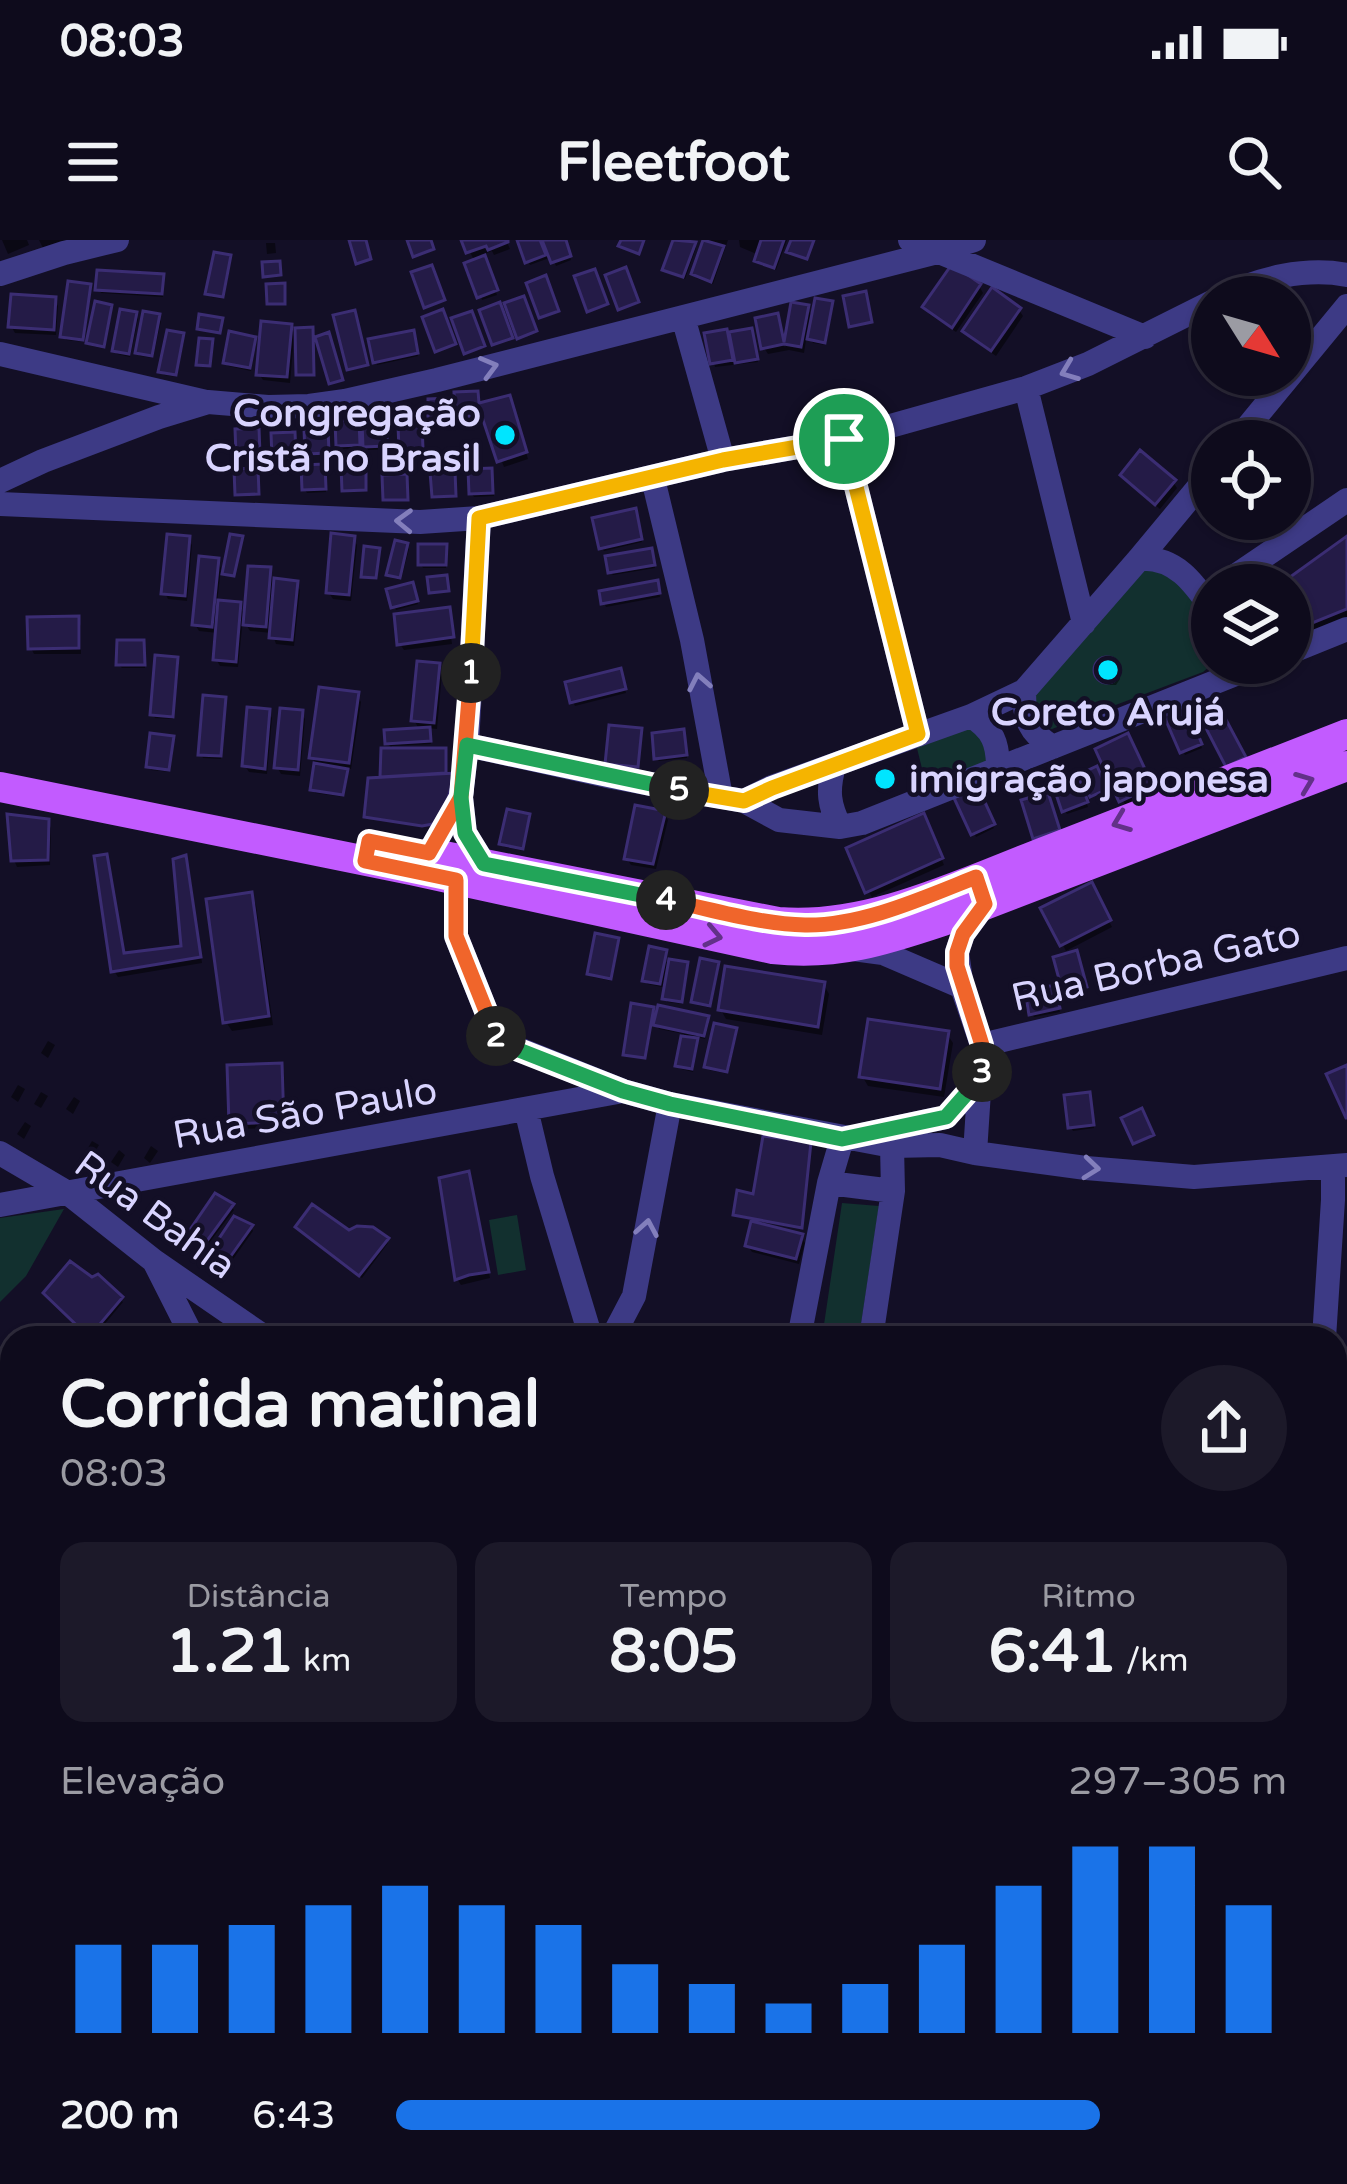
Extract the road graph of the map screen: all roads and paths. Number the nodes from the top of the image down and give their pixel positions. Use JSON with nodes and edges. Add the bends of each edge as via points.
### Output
{"nodes":[{"id":1,"x":117,"y":240,"type":"edge"},
{"id":2,"x":910,"y":240,"type":"edge"},
{"id":3,"x":974,"y":240,"type":"edge"},
{"id":4,"x":937,"y":252,"type":"junction"},
{"id":5,"x":0,"y":274,"type":"edge"},
{"id":6,"x":1347,"y":275,"type":"edge"},
{"id":7,"x":1289,"y":276,"type":"edge"},
{"id":8,"x":1347,"y":307,"type":"edge"},
{"id":9,"x":1191,"y":313,"type":"edge"},
{"id":10,"x":683,"y":317,"type":"junction"},
{"id":11,"x":1145,"y":337,"type":"junction"},
{"id":12,"x":0,"y":354,"type":"edge"},
{"id":13,"x":1026,"y":388,"type":"junction"},
{"id":14,"x":208,"y":402,"type":"junction"},
{"id":15,"x":1254,"y":420,"type":"edge"},
{"id":16,"x":844,"y":439,"type":"junction"},
{"id":17,"x":723,"y":460,"type":"junction"},
{"id":18,"x":653,"y":478,"type":"junction"},
{"id":19,"x":0,"y":482,"type":"edge"},
{"id":20,"x":1191,"y":496,"type":"edge"},
{"id":21,"x":1347,"y":500,"type":"edge"},
{"id":22,"x":0,"y":504,"type":"edge"},
{"id":23,"x":479,"y":518,"type":"junction"},
{"id":24,"x":1139,"y":559,"type":"junction"},
{"id":25,"x":1257,"y":564,"type":"edge"},
{"id":26,"x":1191,"y":579,"type":"edge"},
{"id":27,"x":1084,"y":623,"type":"junction"},
{"id":28,"x":1347,"y":629,"type":"edge"},
{"id":29,"x":1311,"y":644,"type":"edge"},
{"id":30,"x":1193,"y":684,"type":"edge"},
{"id":31,"x":1024,"y":691,"type":"junction"},
{"id":32,"x":971,"y":716,"type":"junction"},
{"id":33,"x":918,"y":734,"type":"junction"},
{"id":34,"x":1347,"y":734,"type":"edge"},
{"id":35,"x":467,"y":745,"type":"junction"},
{"id":36,"x":1053,"y":747,"type":"junction"},
{"id":37,"x":0,"y":766,"type":"edge"},
{"id":38,"x":834,"y":766,"type":"junction"},
{"id":39,"x":1347,"y":766,"type":"edge"},
{"id":40,"x":998,"y":768,"type":"junction"},
{"id":41,"x":0,"y":787,"type":"edge"},
{"id":42,"x":461,"y":797,"type":"junction"},
{"id":43,"x":732,"y":799,"type":"junction"},
{"id":44,"x":841,"y":827,"type":"junction"},
{"id":45,"x":367,"y":851,"type":"junction"},
{"id":46,"x":429,"y":853,"type":"junction"},
{"id":47,"x":484,"y":864,"type":"junction"},
{"id":48,"x":456,"y":880,"type":"junction"},
{"id":49,"x":519,"y":882,"type":"junction"},
{"id":50,"x":981,"y":891,"type":"junction"},
{"id":51,"x":776,"y":936,"type":"junction"},
{"id":52,"x":851,"y":949,"type":"junction"},
{"id":53,"x":1347,"y":958,"type":"edge"},
{"id":54,"x":962,"y":987,"type":"junction"},
{"id":55,"x":982,"y":1045,"type":"junction"},
{"id":56,"x":982,"y":1076,"type":"junction"},
{"id":57,"x":623,"y":1091,"type":"junction"},
{"id":58,"x":670,"y":1104,"type":"junction"},
{"id":59,"x":526,"y":1108,"type":"junction"},
{"id":60,"x":946,"y":1117,"type":"junction"},
{"id":61,"x":842,"y":1139,"type":"junction"},
{"id":62,"x":940,"y":1144,"type":"junction"},
{"id":63,"x":892,"y":1146,"type":"junction"},
{"id":64,"x":0,"y":1153,"type":"edge"},
{"id":65,"x":975,"y":1153,"type":"junction"},
{"id":66,"x":1340,"y":1166,"type":"edge"},
{"id":67,"x":829,"y":1183,"type":"junction"},
{"id":68,"x":893,"y":1191,"type":"junction"},
{"id":69,"x":68,"y":1193,"type":"junction"},
{"id":70,"x":0,"y":1205,"type":"edge"},
{"id":71,"x":154,"y":1261,"type":"junction"},
{"id":72,"x":187,"y":1326,"type":"edge"},
{"id":73,"x":242,"y":1326,"type":"edge"},
{"id":74,"x":587,"y":1326,"type":"edge"},
{"id":75,"x":618,"y":1326,"type":"edge"},
{"id":76,"x":801,"y":1326,"type":"edge"},
{"id":77,"x":874,"y":1326,"type":"edge"},
{"id":78,"x":1325,"y":1326,"type":"edge"}],
"edges":[{"from":1,"to":5,"type":"street"},
{"from":2,"to":4,"type":"street"},
{"from":3,"to":4,"type":"street"},
{"from":4,"to":10,"type":"street"},
{"from":4,"to":11,"type":"street"},
{"from":6,"to":7,"type":"street"},
{"from":8,"to":15,"type":"street"},
{"from":9,"to":11,"type":"street"},
{"from":14,"to":10,"type":"street","one_way":true,"via":[[345,400]]},
{"from":10,"to":17,"type":"street"},
{"from":11,"to":13,"type":"street","one_way":true},
{"from":12,"to":14,"type":"street"},
{"from":13,"to":16,"type":"street"},
{"from":13,"to":27,"type":"street"},
{"from":14,"to":19,"type":"street"},
{"from":16,"to":17,"type":"street"},
{"from":16,"to":33,"type":"street"},
{"from":17,"to":18,"type":"street"},
{"from":18,"to":23,"type":"street"},
{"from":43,"to":18,"type":"street","one_way":true},
{"from":20,"to":24,"type":"street"},
{"from":21,"to":25,"type":"street"},
{"from":23,"to":22,"type":"street","one_way":true},
{"from":23,"to":35,"type":"street"},
{"from":24,"to":26,"type":"street","via":[[1153,558]]},
{"from":24,"to":27,"type":"street"},
{"from":27,"to":31,"type":"street"},
{"from":28,"to":29,"type":"street"},
{"from":30,"to":36,"type":"street"},
{"from":31,"to":32,"type":"street"},
{"from":31,"to":36,"type":"street","via":[[1031,730]]},
{"from":32,"to":33,"type":"street"},
{"from":32,"to":40,"type":"street","via":[[992,731]]},
{"from":33,"to":38,"type":"street"},
{"from":34,"to":50,"type":"main road","one_way":true},
{"from":35,"to":42,"type":"street"},
{"from":35,"to":43,"type":"street"},
{"from":36,"to":40,"type":"street"},
{"from":37,"to":45,"type":"main road"},
{"from":38,"to":43,"type":"street"},
{"from":38,"to":44,"type":"street","via":[[828,796]]},
{"from":50,"to":39,"type":"main road","one_way":true},
{"from":40,"to":44,"type":"street"},
{"from":41,"to":45,"type":"main road"},
{"from":42,"to":46,"type":"street"},
{"from":42,"to":47,"type":"street","via":[[467,839]]},
{"from":43,"to":44,"type":"street","via":[[778,820]]},
{"from":45,"to":46,"type":"main road"},
{"from":45,"to":48,"type":"main road"},
{"from":46,"to":47,"type":"main road"},
{"from":47,"to":49,"type":"main road"},
{"from":48,"to":49,"type":"main road"},
{"from":48,"to":57,"type":"street","via":[[456,936],[496,1036]]},
{"from":49,"to":51,"type":"main road"},
{"from":50,"to":51,"type":"main road"},
{"from":50,"to":52,"type":"main road","via":[[902,935]]},
{"from":50,"to":54,"type":"street","via":[[957,952]]},
{"from":51,"to":52,"type":"main road","via":[[807,953]]},
{"from":52,"to":54,"type":"street","via":[[883,953]]},
{"from":53,"to":55,"type":"street","name":"Rua Borba Gato"},
{"from":54,"to":55,"type":"street"},
{"from":55,"to":56,"type":"street"},
{"from":56,"to":60,"type":"street"},
{"from":56,"to":65,"type":"street"},
{"from":57,"to":58,"type":"street"},
{"from":57,"to":59,"type":"street","name":"Rua São Paulo"},
{"from":58,"to":61,"type":"street"},
{"from":75,"to":58,"type":"street","one_way":true,"via":[[634,1296]]},
{"from":59,"to":69,"type":"street","name":"Rua São Paulo"},
{"from":59,"to":74,"type":"street"},
{"from":60,"to":61,"type":"street"},
{"from":60,"to":62,"type":"street"},
{"from":61,"to":63,"type":"street"},
{"from":61,"to":67,"type":"street"},
{"from":62,"to":63,"type":"street"},
{"from":62,"to":65,"type":"street"},
{"from":63,"to":68,"type":"street"},
{"from":64,"to":69,"type":"street","name":"Rua Bahia"},
{"from":65,"to":66,"type":"street","one_way":true,"via":[[1194,1178]]},
{"from":66,"to":78,"type":"street"},
{"from":67,"to":68,"type":"street"},
{"from":67,"to":76,"type":"street"},
{"from":68,"to":77,"type":"street"},
{"from":69,"to":70,"type":"street","name":"Rua São Paulo"},
{"from":69,"to":71,"type":"street","name":"Rua Bahia"},
{"from":71,"to":72,"type":"street"},
{"from":71,"to":73,"type":"street","name":"Rua Bahia"}]}
